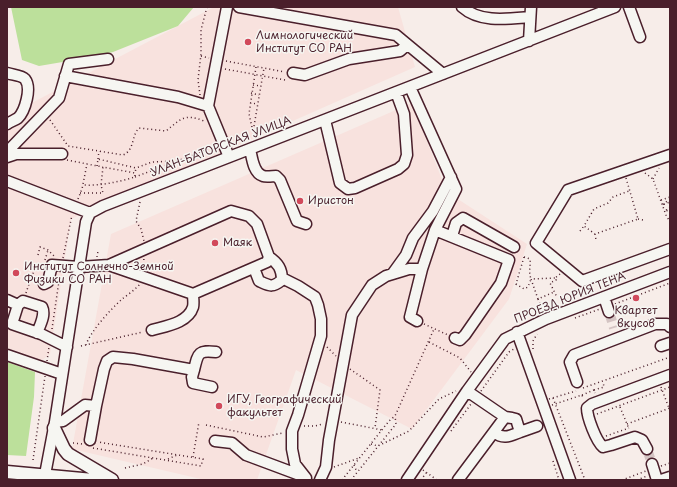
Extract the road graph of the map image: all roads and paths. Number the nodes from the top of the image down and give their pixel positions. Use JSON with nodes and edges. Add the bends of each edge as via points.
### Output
{"nodes":[{"id":1,"x":207,"y":7,"type":"edge"},
{"id":2,"x":227,"y":7,"type":"edge"},
{"id":3,"x":239,"y":7,"type":"edge"},
{"id":4,"x":462,"y":7,"type":"edge"},
{"id":5,"x":614,"y":7,"type":"edge"},
{"id":6,"x":629,"y":7,"type":"edge"},
{"id":7,"x":530,"y":12,"type":"edge"},
{"id":8,"x":640,"y":37,"type":"dead end"},
{"id":9,"x":530,"y":41,"type":"junction"},
{"id":10,"x":408,"y":44,"type":"junction"},
{"id":11,"x":108,"y":59,"type":"dead end"},
{"id":12,"x":216,"y":64,"type":"junction"},
{"id":13,"x":256,"y":67,"type":"junction"},
{"id":14,"x":264,"y":68,"type":"junction"},
{"id":15,"x":7,"y":73,"type":"edge"},
{"id":16,"x":293,"y":73,"type":"junction"},
{"id":17,"x":254,"y":74,"type":"junction"},
{"id":18,"x":443,"y":74,"type":"junction"},
{"id":19,"x":65,"y":76,"type":"junction"},
{"id":20,"x":263,"y":76,"type":"junction"},
{"id":21,"x":252,"y":85,"type":"junction"},
{"id":22,"x":261,"y":86,"type":"junction"},
{"id":23,"x":410,"y":87,"type":"junction"},
{"id":24,"x":396,"y":92,"type":"junction"},
{"id":25,"x":251,"y":93,"type":"junction"},
{"id":26,"x":259,"y":96,"type":"junction"},
{"id":27,"x":250,"y":103,"type":"junction"},
{"id":28,"x":258,"y":104,"type":"junction"},
{"id":29,"x":208,"y":106,"type":"junction"},
{"id":30,"x":44,"y":113,"type":"junction"},
{"id":31,"x":325,"y":120,"type":"junction"},
{"id":32,"x":207,"y":122,"type":"dead end"},
{"id":33,"x":7,"y":124,"type":"edge"},
{"id":34,"x":216,"y":144,"type":"dead end"},
{"id":35,"x":250,"y":149,"type":"junction"},
{"id":36,"x":99,"y":151,"type":"junction"},
{"id":37,"x":7,"y":152,"type":"edge"},
{"id":38,"x":62,"y":154,"type":"joint"},
{"id":39,"x":670,"y":155,"type":"edge"},
{"id":40,"x":7,"y":157,"type":"edge"},
{"id":41,"x":230,"y":157,"type":"junction"},
{"id":42,"x":98,"y":159,"type":"junction"},
{"id":43,"x":177,"y":161,"type":"junction"},
{"id":44,"x":87,"y":164,"type":"junction"},
{"id":45,"x":123,"y":164,"type":"junction"},
{"id":46,"x":97,"y":166,"type":"junction"},
{"id":47,"x":660,"y":166,"type":"dead end"},
{"id":48,"x":103,"y":167,"type":"junction"},
{"id":49,"x":136,"y":168,"type":"junction"},
{"id":50,"x":122,"y":170,"type":"junction"},
{"id":51,"x":623,"y":171,"type":"junction"},
{"id":52,"x":644,"y":172,"type":"dead end"},
{"id":53,"x":135,"y":173,"type":"junction"},
{"id":54,"x":135,"y":177,"type":"junction"},
{"id":55,"x":451,"y":177,"type":"junction"},
{"id":56,"x":653,"y":179,"type":"junction"},
{"id":57,"x":7,"y":182,"type":"edge"},
{"id":58,"x":83,"y":185,"type":"junction"},
{"id":59,"x":100,"y":185,"type":"junction"},
{"id":60,"x":630,"y":191,"type":"junction"},
{"id":61,"x":80,"y":193,"type":"junction"},
{"id":62,"x":670,"y":199,"type":"edge"},
{"id":63,"x":661,"y":200,"type":"junction"},
{"id":64,"x":140,"y":202,"type":"dead end"},
{"id":65,"x":76,"y":203,"type":"dead end"},
{"id":66,"x":662,"y":204,"type":"junction"},
{"id":67,"x":670,"y":207,"type":"edge"},
{"id":68,"x":665,"y":210,"type":"junction"},
{"id":69,"x":670,"y":210,"type":"edge"},
{"id":70,"x":90,"y":213,"type":"junction"},
{"id":71,"x":638,"y":219,"type":"junction"},
{"id":72,"x":643,"y":220,"type":"dead end"},
{"id":73,"x":670,"y":222,"type":"edge"},
{"id":74,"x":306,"y":224,"type":"dead end"},
{"id":75,"x":584,"y":226,"type":"junction"},
{"id":76,"x":436,"y":230,"type":"junction"},
{"id":77,"x":580,"y":231,"type":"dead end"},
{"id":78,"x":595,"y":234,"type":"junction"},
{"id":79,"x":452,"y":236,"type":"junction"},
{"id":80,"x":596,"y":240,"type":"dead end"},
{"id":81,"x":514,"y":247,"type":"dead end"},
{"id":82,"x":144,"y":249,"type":"junction"},
{"id":83,"x":670,"y":249,"type":"edge"},
{"id":84,"x":98,"y":251,"type":"dead end"},
{"id":85,"x":38,"y":255,"type":"dead end"},
{"id":86,"x":269,"y":257,"type":"junction"},
{"id":87,"x":97,"y":258,"type":"dead end"},
{"id":88,"x":53,"y":260,"type":"junction"},
{"id":89,"x":109,"y":265,"type":"junction"},
{"id":90,"x":79,"y":267,"type":"junction"},
{"id":91,"x":254,"y":268,"type":"junction"},
{"id":92,"x":42,"y":269,"type":"dead end"},
{"id":93,"x":422,"y":269,"type":"junction"},
{"id":94,"x":568,"y":269,"type":"junction"},
{"id":95,"x":670,"y":272,"type":"edge"},
{"id":96,"x":393,"y":273,"type":"junction"},
{"id":97,"x":32,"y":277,"type":"junction"},
{"id":98,"x":142,"y":277,"type":"junction"},
{"id":99,"x":282,"y":278,"type":"junction"},
{"id":100,"x":555,"y":278,"type":"junction"},
{"id":101,"x":531,"y":279,"type":"junction"},
{"id":102,"x":41,"y":282,"type":"joint"},
{"id":103,"x":28,"y":288,"type":"dead end"},
{"id":104,"x":554,"y":292,"type":"junction"},
{"id":105,"x":193,"y":294,"type":"junction"},
{"id":106,"x":604,"y":297,"type":"junction"},
{"id":107,"x":538,"y":299,"type":"junction"},
{"id":108,"x":7,"y":300,"type":"edge"},
{"id":109,"x":562,"y":302,"type":"dead end"},
{"id":110,"x":18,"y":305,"type":"junction"},
{"id":111,"x":543,"y":311,"type":"dead end"},
{"id":112,"x":609,"y":312,"type":"tunnel mouth"},
{"id":113,"x":417,"y":321,"type":"joint"},
{"id":114,"x":670,"y":327,"type":"edge"},
{"id":115,"x":614,"y":328,"type":"tunnel mouth"},
{"id":116,"x":434,"y":329,"type":"junction"},
{"id":117,"x":152,"y":330,"type":"joint"},
{"id":118,"x":517,"y":332,"type":"junction"},
{"id":119,"x":540,"y":332,"type":"dead end"},
{"id":120,"x":37,"y":333,"type":"junction"},
{"id":121,"x":321,"y":336,"type":"junction"},
{"id":122,"x":455,"y":338,"type":"joint"},
{"id":123,"x":618,"y":338,"type":"junction"},
{"id":124,"x":429,"y":342,"type":"junction"},
{"id":125,"x":86,"y":345,"type":"junction"},
{"id":126,"x":81,"y":346,"type":"dead end"},
{"id":127,"x":66,"y":347,"type":"junction"},
{"id":128,"x":533,"y":350,"type":"dead end"},
{"id":129,"x":216,"y":352,"type":"dead end"},
{"id":130,"x":7,"y":355,"type":"edge"},
{"id":131,"x":670,"y":357,"type":"edge"},
{"id":132,"x":343,"y":364,"type":"junction"},
{"id":133,"x":194,"y":370,"type":"junction"},
{"id":134,"x":62,"y":374,"type":"junction"},
{"id":135,"x":670,"y":375,"type":"edge"},
{"id":136,"x":476,"y":378,"type":"junction"},
{"id":137,"x":658,"y":380,"type":"junction"},
{"id":138,"x":578,"y":382,"type":"dead end"},
{"id":139,"x":603,"y":382,"type":"junction"},
{"id":140,"x":212,"y":387,"type":"dead end"},
{"id":141,"x":670,"y":387,"type":"edge"},
{"id":142,"x":594,"y":390,"type":"dead end"},
{"id":143,"x":662,"y":390,"type":"junction"},
{"id":144,"x":462,"y":391,"type":"junction"},
{"id":145,"x":616,"y":396,"type":"junction"},
{"id":146,"x":556,"y":404,"type":"junction"},
{"id":147,"x":96,"y":406,"type":"junction"},
{"id":148,"x":550,"y":406,"type":"dead end"},
{"id":149,"x":620,"y":406,"type":"junction"},
{"id":150,"x":670,"y":409,"type":"edge"},
{"id":151,"x":588,"y":413,"type":"junction"},
{"id":152,"x":395,"y":416,"type":"junction"},
{"id":153,"x":505,"y":417,"type":"junction"},
{"id":154,"x":199,"y":422,"type":"dead end"},
{"id":155,"x":332,"y":422,"type":"junction"},
{"id":156,"x":627,"y":424,"type":"junction"},
{"id":157,"x":54,"y":425,"type":"junction"},
{"id":158,"x":206,"y":425,"type":"dead end"},
{"id":159,"x":537,"y":426,"type":"dead end"},
{"id":160,"x":375,"y":428,"type":"junction"},
{"id":161,"x":629,"y":428,"type":"junction"},
{"id":162,"x":293,"y":429,"type":"junction"},
{"id":163,"x":382,"y":430,"type":"junction"},
{"id":164,"x":494,"y":432,"type":"junction"},
{"id":165,"x":520,"y":432,"type":"junction"},
{"id":166,"x":633,"y":438,"type":"junction"},
{"id":167,"x":597,"y":439,"type":"junction"},
{"id":168,"x":216,"y":441,"type":"dead end"},
{"id":169,"x":90,"y":442,"type":"junction"},
{"id":170,"x":71,"y":443,"type":"dead end"},
{"id":171,"x":371,"y":444,"type":"junction"},
{"id":172,"x":378,"y":446,"type":"junction"},
{"id":173,"x":647,"y":449,"type":"tunnel mouth"},
{"id":174,"x":177,"y":454,"type":"junction"},
{"id":175,"x":193,"y":457,"type":"junction"},
{"id":176,"x":153,"y":458,"type":"junction"},
{"id":177,"x":359,"y":458,"type":"junction"},
{"id":178,"x":167,"y":460,"type":"junction"},
{"id":179,"x":652,"y":464,"type":"tunnel mouth"},
{"id":180,"x":354,"y":465,"type":"junction"},
{"id":181,"x":416,"y":466,"type":"junction"},
{"id":182,"x":125,"y":468,"type":"dead end"},
{"id":183,"x":325,"y":470,"type":"junction"},
{"id":184,"x":7,"y":472,"type":"edge"},
{"id":185,"x":643,"y":472,"type":"dead end"},
{"id":186,"x":357,"y":473,"type":"junction"},
{"id":187,"x":426,"y":473,"type":"junction"},
{"id":188,"x":45,"y":477,"type":"edge"},
{"id":189,"x":670,"y":477,"type":"edge"},
{"id":190,"x":309,"y":479,"type":"edge"},
{"id":191,"x":93,"y":480,"type":"edge"},
{"id":192,"x":112,"y":480,"type":"edge"},
{"id":193,"x":320,"y":480,"type":"edge"},
{"id":194,"x":342,"y":480,"type":"edge"},
{"id":195,"x":351,"y":480,"type":"edge"},
{"id":196,"x":407,"y":480,"type":"edge"},
{"id":197,"x":421,"y":480,"type":"edge"},
{"id":198,"x":437,"y":480,"type":"edge"},
{"id":199,"x":458,"y":480,"type":"edge"},
{"id":200,"x":570,"y":480,"type":"edge"},
{"id":201,"x":585,"y":480,"type":"edge"},
{"id":202,"x":622,"y":480,"type":"edge"},
{"id":203,"x":657,"y":480,"type":"edge"},
{"id":204,"x":661,"y":480,"type":"edge"}],
"edges":[{"from":1,"to":29,"type":"path","via":[[202,30],[198,80],[200,97]]},
{"from":2,"to":12,"type":"street"},
{"from":3,"to":10,"type":"street","via":[[396,35]]},
{"from":4,"to":7,"type":"street","via":[[472,14],[483,17],[509,19]]},
{"from":5,"to":9,"type":"street","name":"УЛАН-БАТОРСКАЯ УЛИЦА"},
{"from":6,"to":8,"type":"street"},
{"from":7,"to":9,"type":"street"},
{"from":9,"to":18,"type":"street","name":"УЛАН-БАТОРСКАЯ УЛИЦА"},
{"from":10,"to":16,"type":"street","via":[[400,51],[350,59],[305,76]]},
{"from":10,"to":18,"type":"street"},
{"from":11,"to":19,"type":"street","via":[[68,64]]},
{"from":12,"to":13,"type":"path"},
{"from":12,"to":17,"type":"path"},
{"from":12,"to":29,"type":"street"},
{"from":13,"to":14,"type":"path"},
{"from":13,"to":17,"type":"path"},
{"from":14,"to":16,"type":"path"},
{"from":14,"to":20,"type":"path"},
{"from":15,"to":33,"type":"street","via":[[20,76],[28,86],[24,110]]},
{"from":16,"to":20,"type":"path","via":[[285,80]]},
{"from":17,"to":20,"type":"path"},
{"from":17,"to":21,"type":"path"},
{"from":18,"to":23,"type":"street","name":"УЛАН-БАТОРСКАЯ УЛИЦА"},
{"from":19,"to":29,"type":"street","via":[[178,97]]},
{"from":19,"to":30,"type":"street","via":[[59,98]]},
{"from":20,"to":22,"type":"path"},
{"from":21,"to":22,"type":"path"},
{"from":21,"to":25,"type":"path"},
{"from":22,"to":26,"type":"path"},
{"from":23,"to":24,"type":"street","name":"УЛАН-БАТОРСКАЯ УЛИЦА"},
{"from":23,"to":55,"type":"street"},
{"from":24,"to":31,"type":"street","name":"УЛАН-БАТОРСКАЯ УЛИЦА"},
{"from":24,"to":31,"type":"street","via":[[404,114],[407,155],[404,164],[355,188],[348,189],[340,183]]},
{"from":25,"to":26,"type":"path"},
{"from":25,"to":27,"type":"path"},
{"from":26,"to":28,"type":"path"},
{"from":27,"to":28,"type":"path"},
{"from":27,"to":28,"type":"path","via":[[249,114],[253,133]]},
{"from":29,"to":41,"type":"street"},
{"from":30,"to":36,"type":"path","via":[[68,146]]},
{"from":30,"to":37,"type":"street"},
{"from":31,"to":35,"type":"street","name":"УЛАН-БАТОРСКАЯ УЛИЦА"},
{"from":32,"to":36,"type":"path","via":[[190,116],[181,119],[166,131],[139,128],[126,154]]},
{"from":34,"to":43,"type":"path"},
{"from":35,"to":41,"type":"street","name":"УЛАН-БАТОРСКАЯ УЛИЦА"},
{"from":35,"to":74,"type":"street","via":[[254,167],[262,176],[276,176],[280,180],[296,221]]},
{"from":36,"to":42,"type":"path"},
{"from":38,"to":40,"type":"street","via":[[16,154]]},
{"from":38,"to":44,"type":"path","via":[[68,161]]},
{"from":39,"to":51,"type":"street"},
{"from":41,"to":70,"type":"street","name":"УЛАН-БАТОРСКАЯ УЛИЦА"},
{"from":42,"to":45,"type":"path"},
{"from":42,"to":46,"type":"path"},
{"from":43,"to":49,"type":"path","via":[[152,162]]},
{"from":43,"to":54,"type":"path"},
{"from":44,"to":46,"type":"path"},
{"from":44,"to":58,"type":"path"},
{"from":45,"to":49,"type":"path"},
{"from":45,"to":50,"type":"path"},
{"from":46,"to":48,"type":"path"},
{"from":47,"to":56,"type":"path"},
{"from":48,"to":50,"type":"path"},
{"from":48,"to":59,"type":"path"},
{"from":49,"to":53,"type":"path"},
{"from":50,"to":53,"type":"path"},
{"from":51,"to":60,"type":"path"},
{"from":51,"to":94,"type":"street","via":[[568,190],[536,243]]},
{"from":52,"to":56,"type":"path"},
{"from":53,"to":54,"type":"path"},
{"from":54,"to":59,"type":"path"},
{"from":55,"to":76,"type":"street","via":[[456,189]]},
{"from":55,"to":96,"type":"street","via":[[433,211],[413,238],[406,255]]},
{"from":56,"to":63,"type":"path"},
{"from":57,"to":70,"type":"street"},
{"from":58,"to":59,"type":"path"},
{"from":58,"to":61,"type":"path"},
{"from":59,"to":61,"type":"path","via":[[103,193]]},
{"from":60,"to":71,"type":"path"},
{"from":60,"to":75,"type":"path","via":[[613,197],[608,203],[594,209]]},
{"from":61,"to":65,"type":"path"},
{"from":62,"to":63,"type":"path"},
{"from":62,"to":66,"type":"path"},
{"from":63,"to":66,"type":"path"},
{"from":64,"to":82,"type":"path","via":[[136,221],[141,229]]},
{"from":66,"to":68,"type":"path"},
{"from":67,"to":68,"type":"path"},
{"from":68,"to":69,"type":"path"},
{"from":68,"to":73,"type":"path"},
{"from":70,"to":90,"type":"street","via":[[86,222]]},
{"from":71,"to":72,"type":"path"},
{"from":71,"to":78,"type":"path"},
{"from":75,"to":77,"type":"path"},
{"from":75,"to":78,"type":"path"},
{"from":76,"to":79,"type":"street"},
{"from":76,"to":93,"type":"street"},
{"from":78,"to":80,"type":"path"},
{"from":79,"to":81,"type":"street","via":[[456,224],[463,218]]},
{"from":79,"to":122,"type":"street","via":[[509,260],[501,283],[466,335],[460,340]]},
{"from":82,"to":86,"type":"street","via":[[231,211],[249,216],[257,224]]},
{"from":82,"to":89,"type":"street"},
{"from":82,"to":98,"type":"path"},
{"from":83,"to":94,"type":"street","via":[[582,281]]},
{"from":84,"to":87,"type":"path"},
{"from":85,"to":88,"type":"path","via":[[40,247],[48,250]]},
{"from":86,"to":91,"type":"street","via":[[267,262]]},
{"from":86,"to":99,"type":"street","via":[[277,262]]},
{"from":88,"to":90,"type":"street"},
{"from":88,"to":102,"type":"street","via":[[48,282]]},
{"from":89,"to":90,"type":"street"},
{"from":89,"to":98,"type":"street"},
{"from":90,"to":127,"type":"street"},
{"from":91,"to":99,"type":"street","via":[[259,281],[269,286],[276,285]]},
{"from":91,"to":105,"type":"street"},
{"from":92,"to":97,"type":"path","via":[[35,267]]},
{"from":93,"to":96,"type":"street"},
{"from":93,"to":113,"type":"street","via":[[410,317]]},
{"from":94,"to":100,"type":"path"},
{"from":95,"to":106,"type":"street","name":"ПРОЕЗД ЮРИЯ ТЕНА"},
{"from":96,"to":132,"type":"street","via":[[372,285],[352,315]]},
{"from":97,"to":102,"type":"path"},
{"from":97,"to":103,"type":"path"},
{"from":98,"to":105,"type":"street"},
{"from":98,"to":125,"type":"path","via":[[137,288],[99,325]]},
{"from":99,"to":121,"type":"street","via":[[315,297],[321,319]]},
{"from":100,"to":101,"type":"path"},
{"from":100,"to":104,"type":"path","via":[[556,280],[550,283]]},
{"from":101,"to":101,"type":"path","via":[[528,287],[524,289],[516,284],[524,257],[530,259],[528,272]]},
{"from":101,"to":107,"type":"path"},
{"from":104,"to":107,"type":"path"},
{"from":104,"to":109,"type":"path","via":[[560,296]]},
{"from":105,"to":117,"type":"street","via":[[193,306],[186,317]]},
{"from":106,"to":112,"type":"street"},
{"from":106,"to":118,"type":"street","name":"ПРОЕЗД ЮРИЯ ТЕНА"},
{"from":107,"to":111,"type":"path"},
{"from":108,"to":110,"type":"street"},
{"from":110,"to":120,"type":"street","via":[[12,324]]},
{"from":110,"to":120,"type":"street","via":[[24,301],[42,307],[43,316]]},
{"from":113,"to":116,"type":"path"},
{"from":114,"to":123,"type":"street","via":[[667,324],[655,324]]},
{"from":115,"to":123,"type":"street"},
{"from":116,"to":122,"type":"path"},
{"from":116,"to":124,"type":"path"},
{"from":117,"to":125,"type":"path"},
{"from":118,"to":136,"type":"street","name":"ПРОЕЗД ЮРИЯ ТЕНА","via":[[505,339]]},
{"from":118,"to":200,"type":"street"},
{"from":119,"to":128,"type":"path","via":[[533,341]]},
{"from":120,"to":127,"type":"street"},
{"from":121,"to":132,"type":"path","via":[[327,347]]},
{"from":121,"to":162,"type":"street"},
{"from":123,"to":138,"type":"street","via":[[574,355],[570,362]]},
{"from":124,"to":136,"type":"path","via":[[460,358]]},
{"from":124,"to":152,"type":"path"},
{"from":125,"to":126,"type":"path"},
{"from":127,"to":134,"type":"street"},
{"from":129,"to":133,"type":"street","via":[[200,352]]},
{"from":130,"to":134,"type":"street"},
{"from":131,"to":139,"type":"path"},
{"from":132,"to":155,"type":"street"},
{"from":132,"to":160,"type":"path","via":[[380,390]]},
{"from":133,"to":140,"type":"street","via":[[194,383]]},
{"from":133,"to":147,"type":"street","via":[[113,357],[107,361],[104,369]]},
{"from":134,"to":157,"type":"street"},
{"from":135,"to":137,"type":"street"},
{"from":136,"to":144,"type":"street","name":"ПРОЕЗД ЮРИЯ ТЕНА"},
{"from":137,"to":143,"type":"path"},
{"from":137,"to":145,"type":"street"},
{"from":139,"to":142,"type":"path","via":[[604,387]]},
{"from":139,"to":146,"type":"path","via":[[553,398]]},
{"from":141,"to":143,"type":"path"},
{"from":143,"to":149,"type":"path"},
{"from":143,"to":150,"type":"path"},
{"from":144,"to":153,"type":"street"},
{"from":144,"to":172,"type":"path","via":[[452,392],[440,399],[409,431]]},
{"from":144,"to":181,"type":"street","name":"ПРОЕЗД ЮРИЯ ТЕНА"},
{"from":145,"to":149,"type":"path"},
{"from":145,"to":151,"type":"street","via":[[592,404]]},
{"from":146,"to":148,"type":"path"},
{"from":146,"to":151,"type":"path","via":[[582,395]]},
{"from":146,"to":201,"type":"path"},
{"from":147,"to":157,"type":"street","via":[[85,405],[63,422]]},
{"from":147,"to":169,"type":"street"},
{"from":149,"to":151,"type":"path"},
{"from":149,"to":156,"type":"path"},
{"from":150,"to":156,"type":"path"},
{"from":151,"to":167,"type":"street"},
{"from":152,"to":163,"type":"path"},
{"from":152,"to":172,"type":"path","via":[[396,424]]},
{"from":153,"to":164,"type":"street"},
{"from":153,"to":165,"type":"street","via":[[516,420]]},
{"from":154,"to":175,"type":"path"},
{"from":155,"to":160,"type":"path"},
{"from":155,"to":162,"type":"path"},
{"from":155,"to":183,"type":"street"},
{"from":156,"to":161,"type":"path"},
{"from":157,"to":188,"type":"street"},
{"from":157,"to":192,"type":"main road","via":[[68,454]]},
{"from":158,"to":162,"type":"path","via":[[262,437]]},
{"from":159,"to":165,"type":"street"},
{"from":160,"to":163,"type":"path"},
{"from":161,"to":166,"type":"path"},
{"from":161,"to":167,"type":"path"},
{"from":162,"to":190,"type":"street","via":[[292,449],[295,464]]},
{"from":163,"to":171,"type":"path"},
{"from":164,"to":165,"type":"street","via":[[503,438]]},
{"from":164,"to":199,"type":"street"},
{"from":166,"to":167,"type":"street","via":[[603,446]]},
{"from":166,"to":173,"type":"street","via":[[642,440]]},
{"from":168,"to":190,"type":"street","via":[[232,443],[246,455]]},
{"from":169,"to":170,"type":"path"},
{"from":169,"to":174,"type":"path"},
{"from":169,"to":176,"type":"path","via":[[92,448]]},
{"from":171,"to":172,"type":"path"},
{"from":171,"to":177,"type":"path"},
{"from":172,"to":186,"type":"path"},
{"from":174,"to":175,"type":"path"},
{"from":174,"to":178,"type":"path"},
{"from":175,"to":178,"type":"path","via":[[203,458],[201,466]]},
{"from":176,"to":178,"type":"path"},
{"from":176,"to":182,"type":"path"},
{"from":177,"to":180,"type":"path"},
{"from":177,"to":183,"type":"path"},
{"from":179,"to":203,"type":"street"},
{"from":180,"to":186,"type":"path"},
{"from":180,"to":194,"type":"path"},
{"from":181,"to":187,"type":"path"},
{"from":181,"to":196,"type":"street","name":"ПРОЕЗД ЮРИЯ ТЕНА"},
{"from":183,"to":193,"type":"street"},
{"from":184,"to":188,"type":"main road"},
{"from":185,"to":202,"type":"path"},
{"from":186,"to":195,"type":"path"},
{"from":187,"to":197,"type":"path"},
{"from":187,"to":198,"type":"path"},
{"from":188,"to":191,"type":"main road"},
{"from":189,"to":204,"type":"street"}]}
